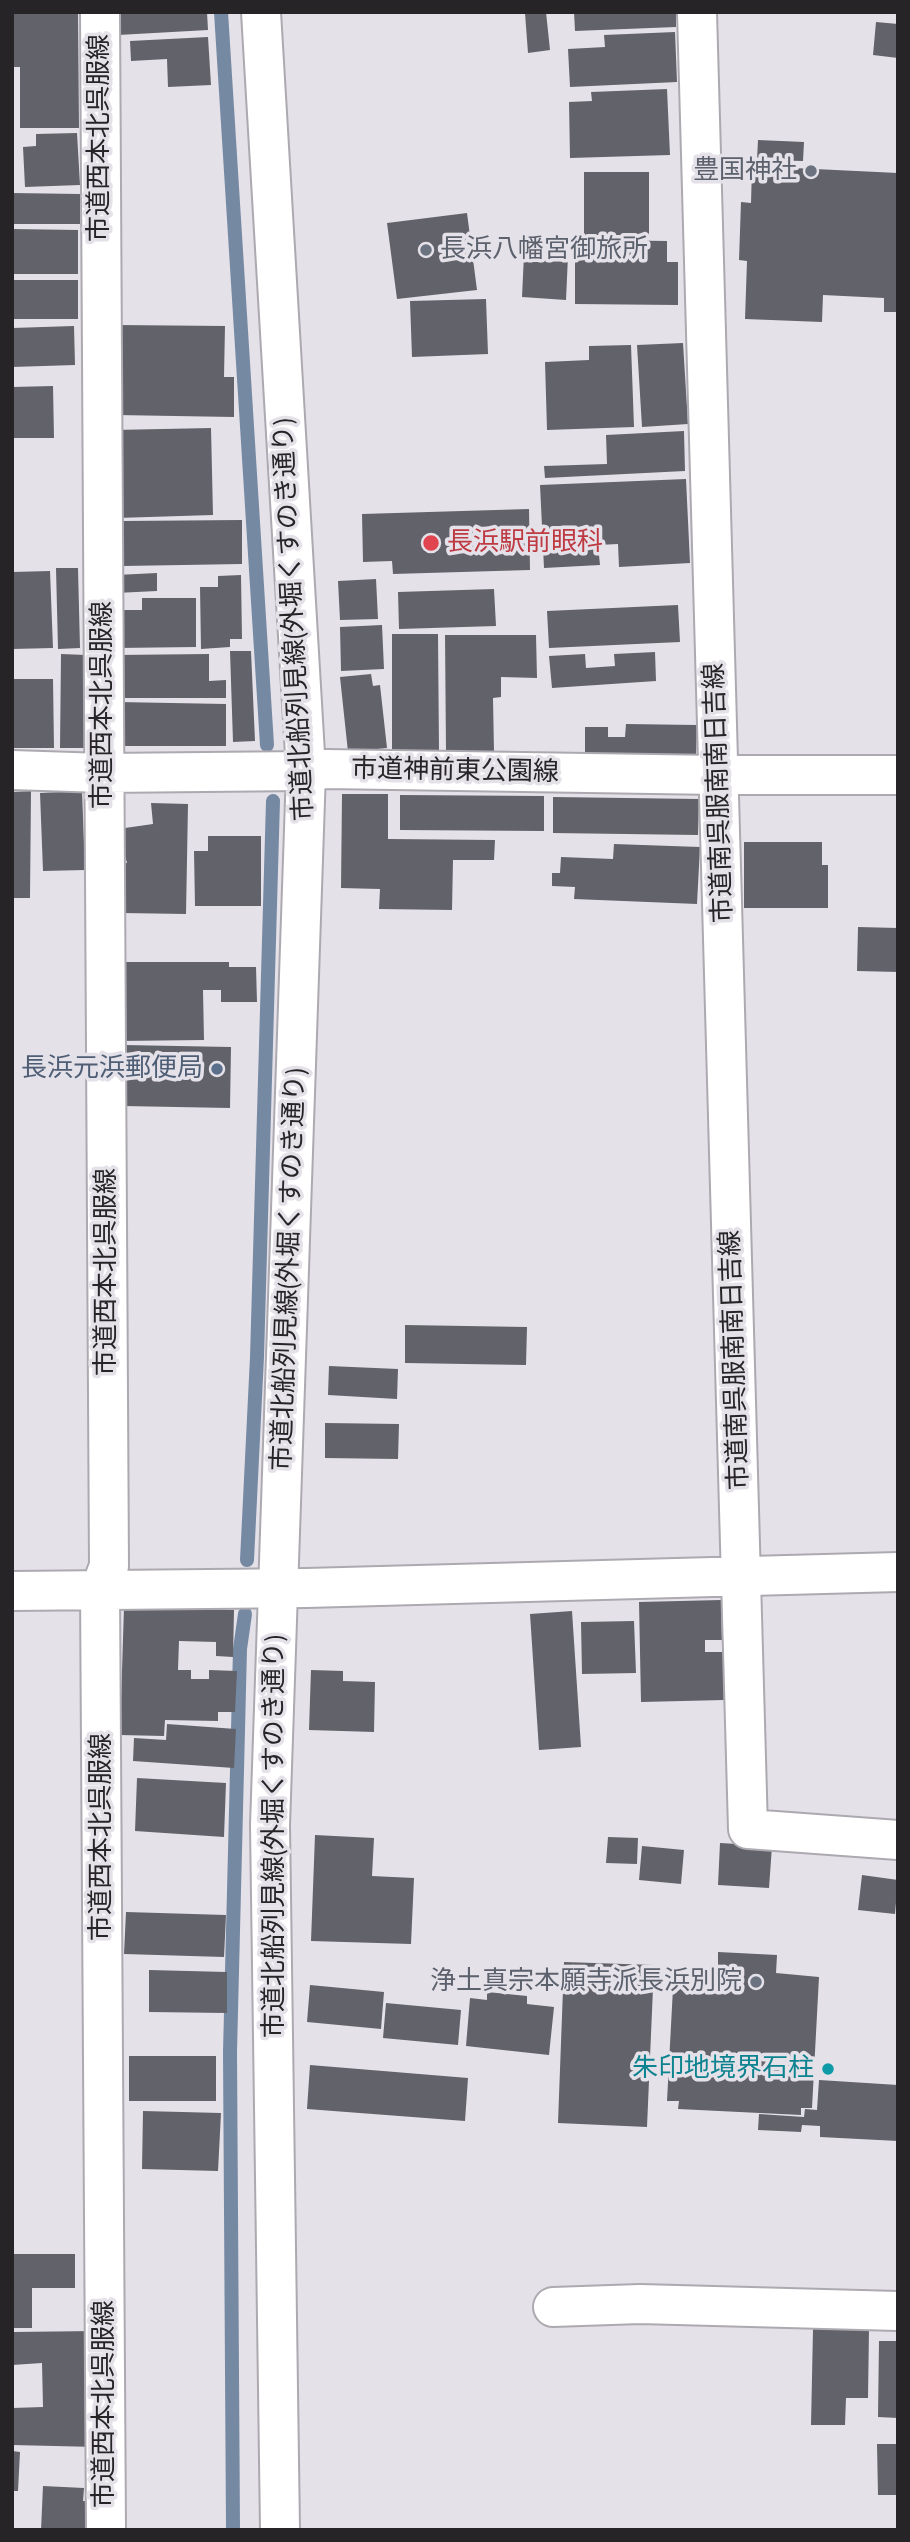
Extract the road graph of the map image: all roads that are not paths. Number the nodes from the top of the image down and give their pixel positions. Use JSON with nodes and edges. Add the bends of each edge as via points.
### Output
{"nodes":[{"id":1,"x":100,"y":12,"type":"edge"},
{"id":2,"x":261,"y":12,"type":"edge"},
{"id":3,"x":697,"y":12,"type":"edge"},
{"id":4,"x":12,"y":770,"type":"edge"},
{"id":5,"x":306,"y":771,"type":"junction"},
{"id":6,"x":103,"y":773,"type":"junction"},
{"id":7,"x":718,"y":775,"type":"junction"},
{"id":8,"x":898,"y":775,"type":"edge"},
{"id":9,"x":898,"y":1572,"type":"edge"},
{"id":10,"x":741,"y":1575,"type":"junction"},
{"id":11,"x":278,"y":1587,"type":"junction"},
{"id":12,"x":100,"y":1590,"type":"junction"},
{"id":13,"x":12,"y":1591,"type":"edge"},
{"id":14,"x":898,"y":1840,"type":"edge"},
{"id":15,"x":553,"y":2307,"type":"dead end"},
{"id":16,"x":898,"y":2311,"type":"edge"},
{"id":17,"x":106,"y":2530,"type":"edge"},
{"id":18,"x":280,"y":2530,"type":"edge"}],
"edges":[{"from":1,"to":6,"type":"street","name":"市道西本北呉服線"},
{"from":2,"to":5,"type":"street","name":"市道北船列見線(外堀くすのき通り)"},
{"from":3,"to":7,"type":"street","name":"市道南呉服南南日吉線"},
{"from":4,"to":6,"type":"street","name":"市道神前東公園線"},
{"from":5,"to":6,"type":"street","name":"市道神前東公園線"},
{"from":5,"to":7,"type":"street","name":"市道神前東公園線"},
{"from":5,"to":11,"type":"street","name":"市道北船列見線(外堀くすのき通り)"},
{"from":6,"to":12,"type":"street","name":"市道西本北呉服線","via":[[109,1566]]},
{"from":7,"to":8,"type":"street","name":"市道神前東公園線"},
{"from":7,"to":10,"type":"street","name":"市道南呉服南南日吉線"},
{"from":9,"to":10,"type":"street"},
{"from":10,"to":11,"type":"street"},
{"from":10,"to":14,"type":"street","name":"市道南呉服南南日吉線","via":[[748,1829]]},
{"from":11,"to":12,"type":"street"},
{"from":11,"to":18,"type":"street","name":"市道北船列見線(外堀くすのき通り)","via":[[270,1825]]},
{"from":12,"to":13,"type":"street"},
{"from":12,"to":17,"type":"street","name":"市道西本北呉服線"},
{"from":15,"to":16,"type":"street","via":[[640,2304]]}]}
